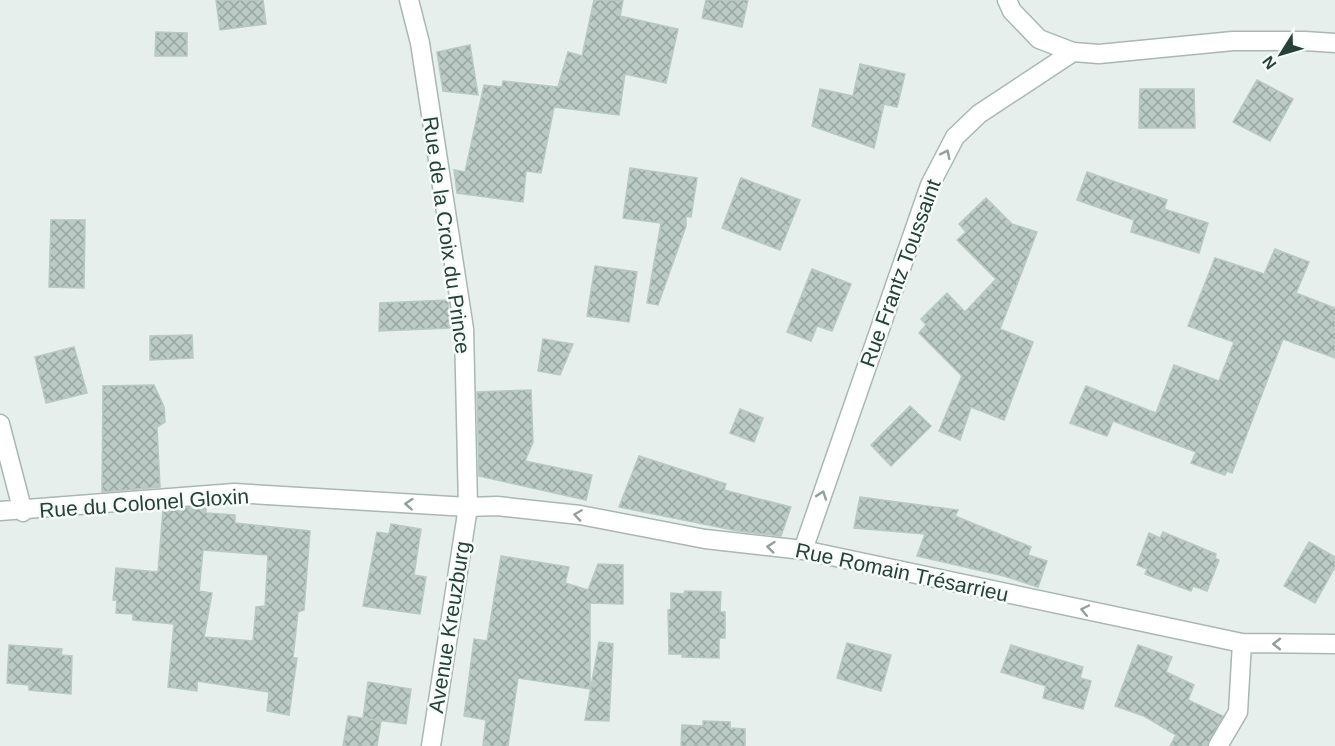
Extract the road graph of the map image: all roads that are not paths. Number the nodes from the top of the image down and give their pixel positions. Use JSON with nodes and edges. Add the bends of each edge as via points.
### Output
{"nodes":[{"id":1,"x":409,"y":0,"type":"edge"},
{"id":2,"x":1007,"y":0,"type":"edge"},
{"id":3,"x":1335,"y":43,"type":"edge"},
{"id":4,"x":1073,"y":52,"type":"junction"},
{"id":5,"x":0,"y":424,"type":"edge"},
{"id":6,"x":468,"y":507,"type":"junction"},
{"id":7,"x":0,"y":511,"type":"edge"},
{"id":8,"x":23,"y":512,"type":"junction"},
{"id":9,"x":803,"y":550,"type":"junction"},
{"id":10,"x":1242,"y":644,"type":"junction"},
{"id":11,"x":1335,"y":644,"type":"edge"},
{"id":12,"x":431,"y":746,"type":"edge"},
{"id":13,"x":1218,"y":746,"type":"edge"}],
"edges":[{"from":1,"to":6,"type":"street","name":"Rue de la Croix du Prince","via":[[420,43],[464,329]]},
{"from":2,"to":4,"type":"street","via":[[1012,11],[1039,39]]},
{"from":3,"to":4,"type":"street","via":[[1233,41],[1099,54]]},
{"from":9,"to":4,"type":"street","name":"Rue Frantz Toussaint","one_way":true,"via":[[930,185],[955,137],[979,114]]},
{"from":5,"to":8,"type":"street"},
{"from":6,"to":8,"type":"street","name":"Rue du Colonel Gloxin","one_way":true,"via":[[234,493]]},
{"from":9,"to":6,"type":"street","name":"Rue Romain Trésarrieu","one_way":true,"via":[[705,539],[580,515],[497,506]]},
{"from":6,"to":12,"type":"street","name":"Avenue Kreuzburg"},
{"from":7,"to":8,"type":"street","name":"Rue du Colonel Gloxin"},
{"from":10,"to":9,"type":"street","name":"Rue Romain Trésarrieu","one_way":true},
{"from":11,"to":10,"type":"street","name":"Rue Romain Trésarrieu","one_way":true},
{"from":10,"to":13,"type":"street","via":[[1238,712]]}]}
